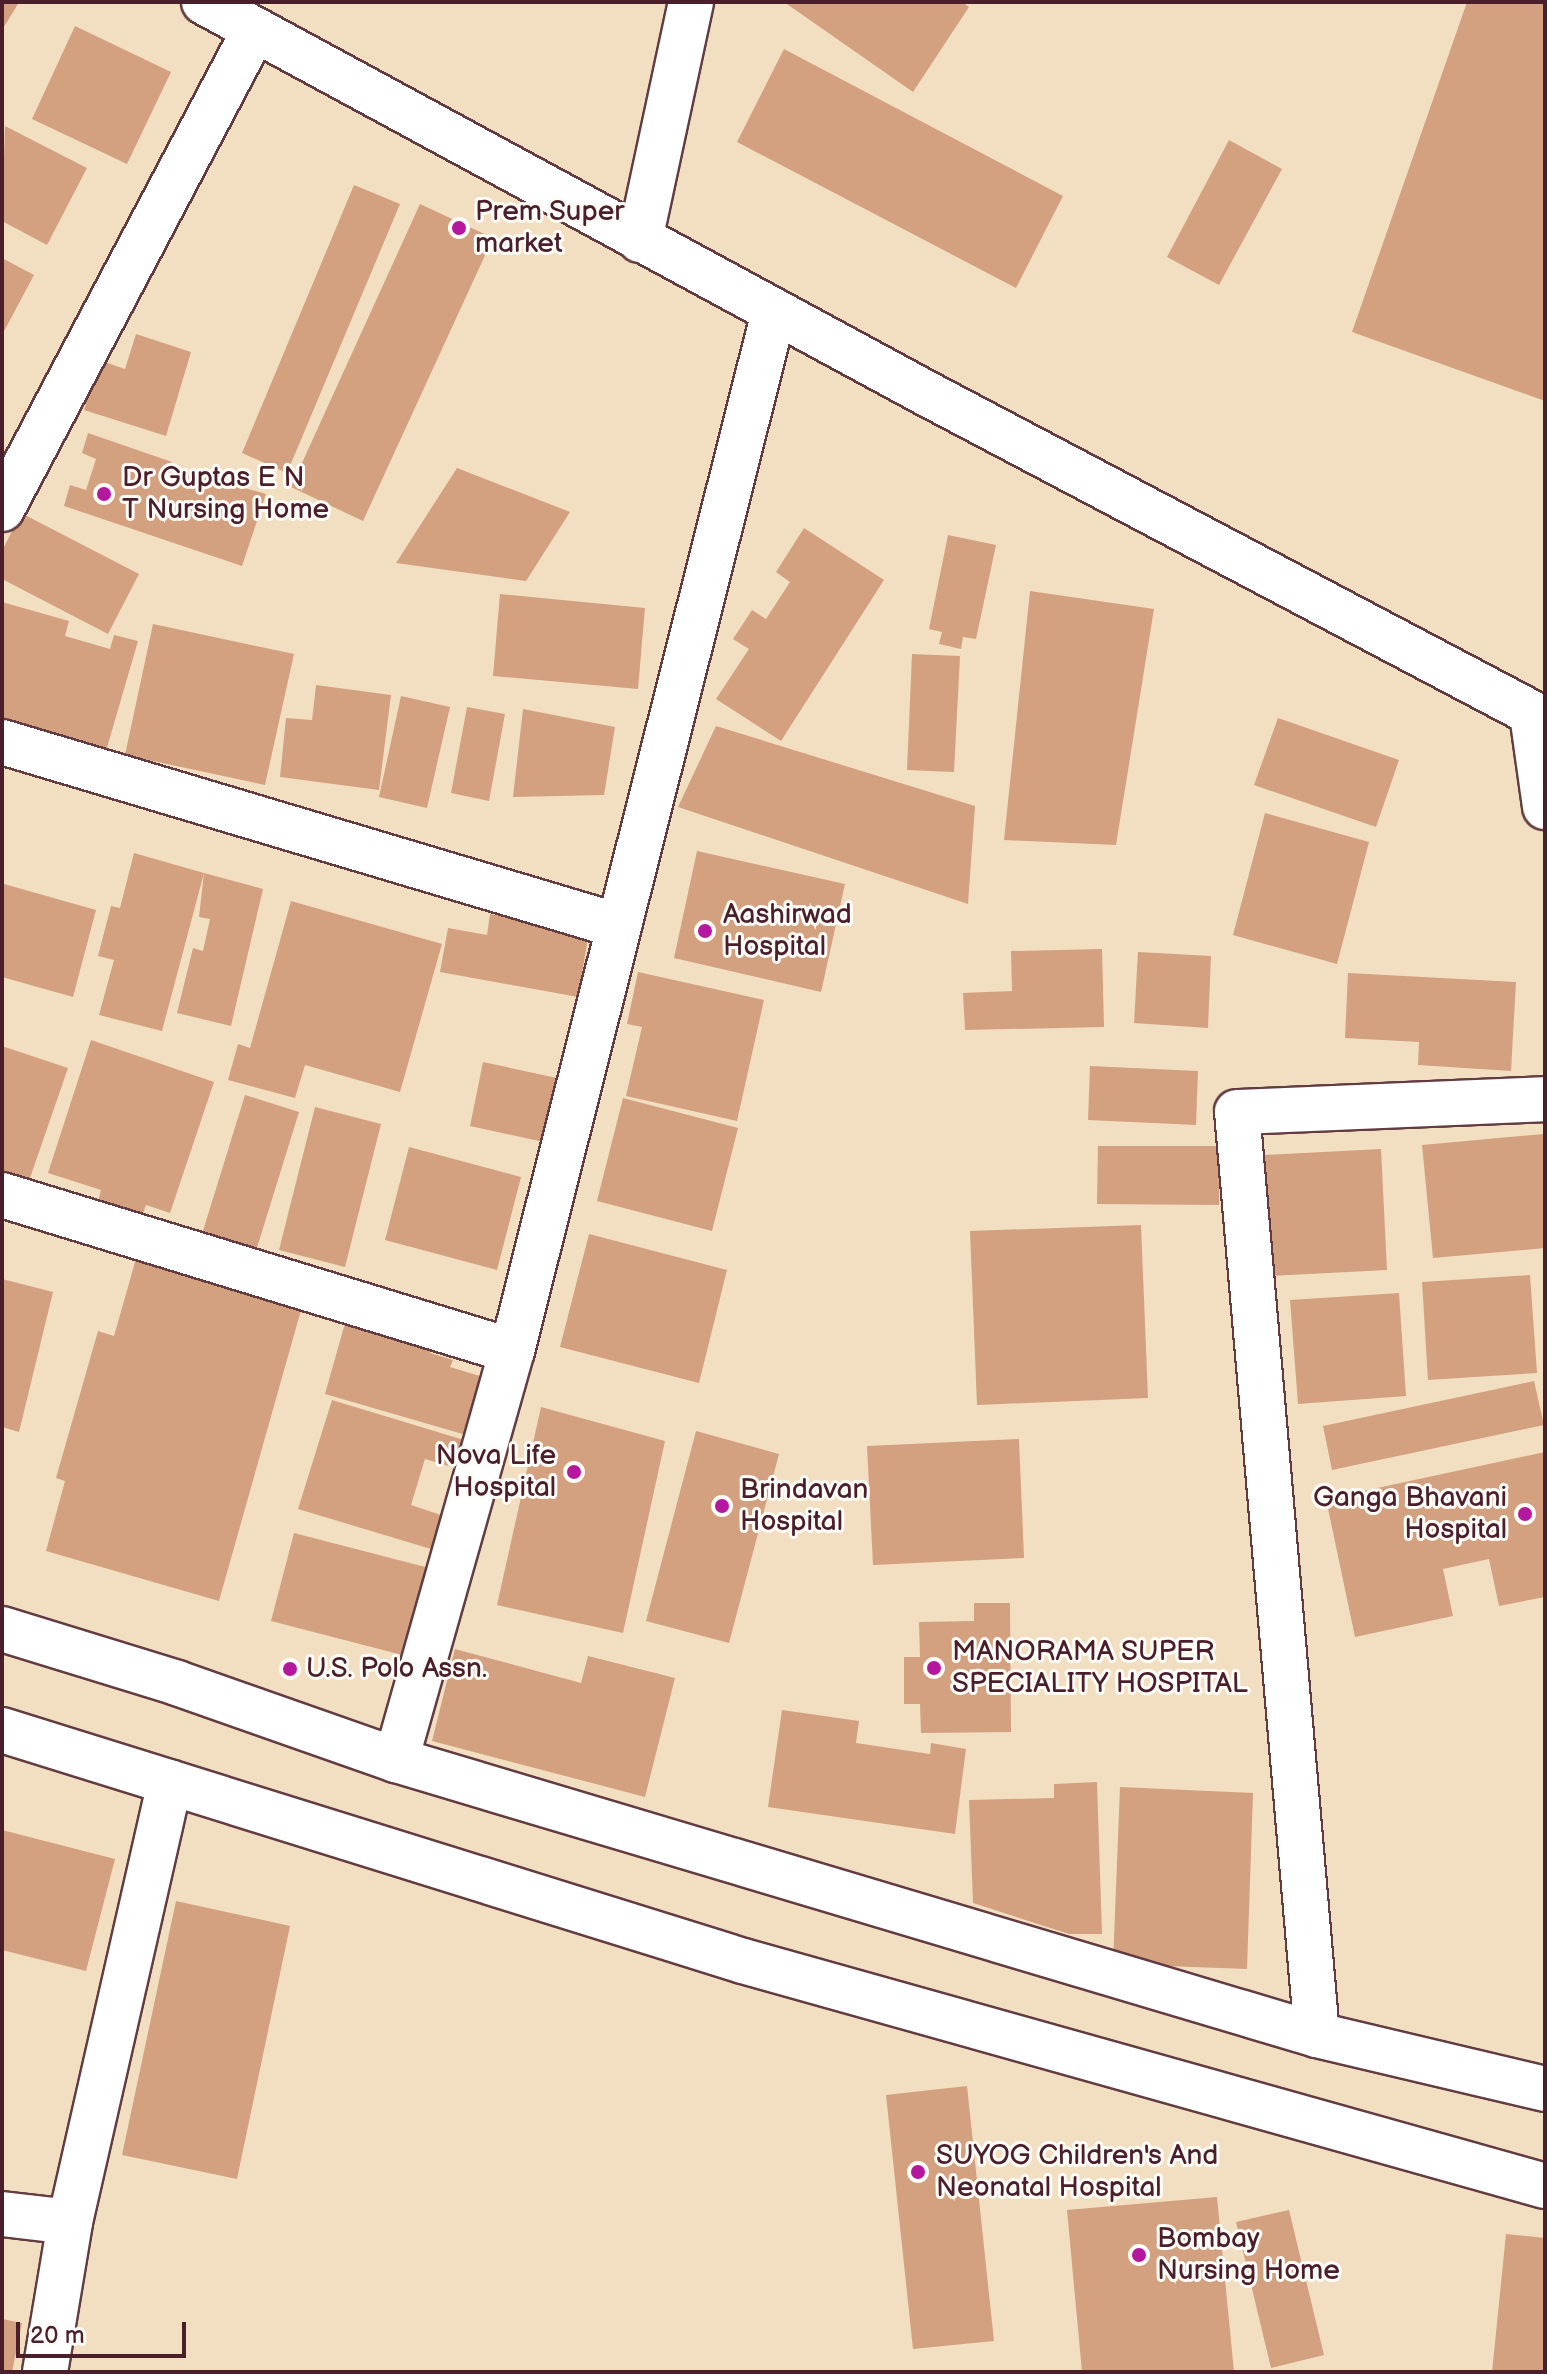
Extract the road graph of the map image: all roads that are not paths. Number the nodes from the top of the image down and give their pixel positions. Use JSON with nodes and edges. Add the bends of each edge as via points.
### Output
{"nodes":[{"id":1,"x":204,"y":2,"type":"edge"},
{"id":2,"x":691,"y":2,"type":"edge"},
{"id":3,"x":254,"y":31,"type":"junction"},
{"id":4,"x":640,"y":240,"type":"junction"},
{"id":5,"x":774,"y":312,"type":"junction"},
{"id":6,"x":2,"y":509,"type":"edge"},
{"id":7,"x":1538,"y":717,"type":"edge"},
{"id":8,"x":2,"y":742,"type":"edge"},
{"id":9,"x":1545,"y":807,"type":"edge"},
{"id":10,"x":619,"y":926,"type":"junction"},
{"id":11,"x":1545,"y":1099,"type":"edge"},
{"id":12,"x":2,"y":1195,"type":"edge"},
{"id":13,"x":512,"y":1351,"type":"junction"},
{"id":14,"x":2,"y":1629,"type":"edge"},
{"id":15,"x":2,"y":1730,"type":"edge"},
{"id":16,"x":396,"y":1760,"type":"junction"},
{"id":17,"x":170,"y":1782,"type":"junction"},
{"id":18,"x":1317,"y":2035,"type":"junction"},
{"id":19,"x":1545,"y":2089,"type":"edge"},
{"id":20,"x":1545,"y":2186,"type":"edge"},
{"id":21,"x":2,"y":2214,"type":"edge"},
{"id":22,"x":70,"y":2222,"type":"junction"},
{"id":23,"x":45,"y":2372,"type":"edge"}],
"edges":[{"from":1,"to":3,"type":"street"},
{"from":2,"to":4,"type":"street"},
{"from":3,"to":4,"type":"street"},
{"from":3,"to":6,"type":"street"},
{"from":4,"to":5,"type":"street"},
{"from":5,"to":7,"type":"street"},
{"from":5,"to":10,"type":"street"},
{"from":7,"to":9,"type":"street"},
{"from":8,"to":10,"type":"street"},
{"from":10,"to":13,"type":"street"},
{"from":11,"to":18,"type":"street","via":[[1237,1112]]},
{"from":12,"to":13,"type":"street"},
{"from":13,"to":16,"type":"street"},
{"from":14,"to":16,"type":"street"},
{"from":15,"to":17,"type":"street"},
{"from":16,"to":18,"type":"street"},
{"from":17,"to":20,"type":"street","via":[[743,1961]]},
{"from":17,"to":22,"type":"street"},
{"from":18,"to":19,"type":"street"},
{"from":21,"to":22,"type":"street"},
{"from":22,"to":23,"type":"street"}]}
